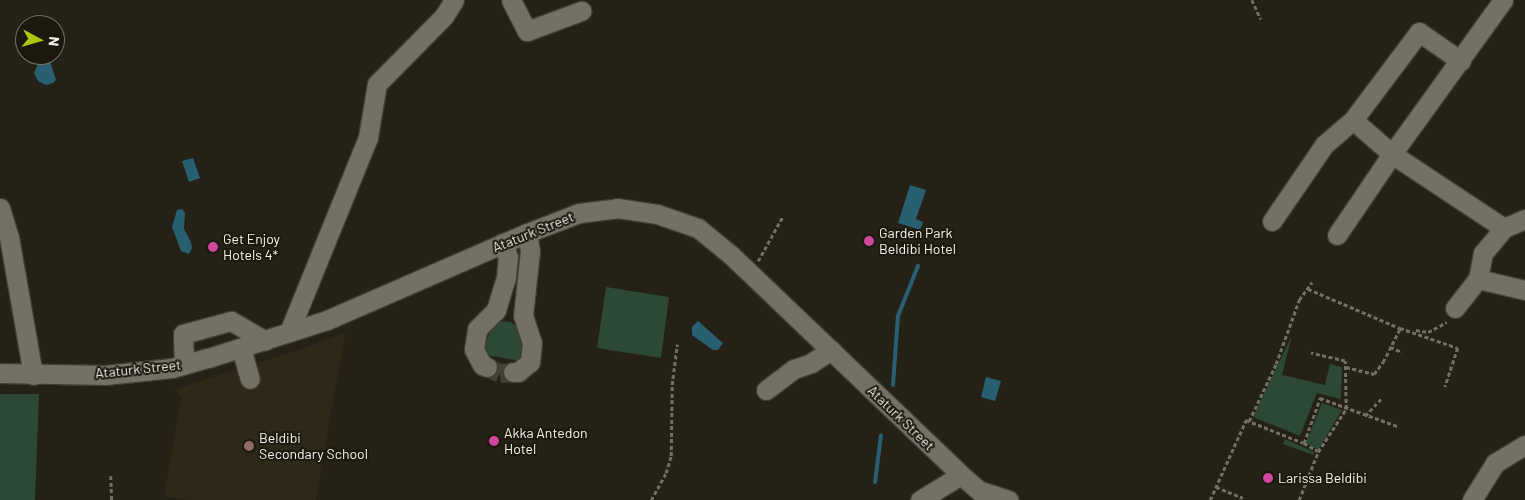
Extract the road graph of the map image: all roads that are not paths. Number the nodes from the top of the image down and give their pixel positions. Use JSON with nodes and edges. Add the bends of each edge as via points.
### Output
{"nodes":[{"id":1,"x":454,"y":0,"type":"edge"},
{"id":2,"x":511,"y":0,"type":"edge"},
{"id":3,"x":1503,"y":0,"type":"edge"},
{"id":4,"x":581,"y":11,"type":"dead end"},
{"id":5,"x":1461,"y":61,"type":"junction"},
{"id":6,"x":1353,"y":120,"type":"junction"},
{"id":7,"x":1392,"y":154,"type":"junction"},
{"id":8,"x":0,"y":208,"type":"edge"},
{"id":9,"x":1525,"y":219,"type":"edge"},
{"id":10,"x":1272,"y":221,"type":"dead end"},
{"id":11,"x":1504,"y":228,"type":"junction"},
{"id":12,"x":527,"y":233,"type":"junction"},
{"id":13,"x":1337,"y":235,"type":"dead end"},
{"id":14,"x":503,"y":243,"type":"junction"},
{"id":15,"x":1478,"y":279,"type":"junction"},
{"id":16,"x":1525,"y":290,"type":"edge"},
{"id":17,"x":1455,"y":308,"type":"road end"},
{"id":18,"x":289,"y":332,"type":"junction"},
{"id":19,"x":265,"y":341,"type":"junction"},
{"id":20,"x":241,"y":348,"type":"junction"},
{"id":21,"x":831,"y":350,"type":"junction"},
{"id":22,"x":184,"y":364,"type":"junction"},
{"id":23,"x":487,"y":367,"type":"tunnel mouth"},
{"id":24,"x":513,"y":372,"type":"dead end"},
{"id":25,"x":0,"y":373,"type":"edge"},
{"id":26,"x":33,"y":375,"type":"junction"},
{"id":27,"x":250,"y":379,"type":"dead end"},
{"id":28,"x":766,"y":390,"type":"dead end"},
{"id":29,"x":1525,"y":445,"type":"edge"},
{"id":30,"x":961,"y":475,"type":"junction"},
{"id":31,"x":985,"y":495,"type":"edge"},
{"id":32,"x":920,"y":500,"type":"edge"},
{"id":33,"x":1009,"y":500,"type":"edge"},
{"id":34,"x":1472,"y":500,"type":"edge"}],
"edges":[{"from":1,"to":18,"type":"street","via":[[444,16],[377,84],[368,137]]},
{"from":2,"to":4,"type":"street","via":[[527,31]]},
{"from":3,"to":5,"type":"street"},
{"from":5,"to":6,"type":"street","via":[[1419,32]]},
{"from":5,"to":7,"type":"street"},
{"from":6,"to":7,"type":"street"},
{"from":6,"to":10,"type":"street","via":[[1324,145]]},
{"from":7,"to":11,"type":"street"},
{"from":7,"to":13,"type":"street"},
{"from":8,"to":26,"type":"street","via":[[9,237]]},
{"from":9,"to":11,"type":"street"},
{"from":11,"to":15,"type":"street","via":[[1483,253]]},
{"from":12,"to":14,"type":"street","name":"Ataturk Street"},
{"from":12,"to":21,"type":"street","name":"Ataturk Street","via":[[579,213],[617,208],[658,214],[698,228],[751,273]]},
{"from":12,"to":24,"type":"street","via":[[530,251],[523,316],[532,343],[530,362],[518,372]]},
{"from":14,"to":18,"type":"street","name":"Ataturk Street","via":[[327,320]]},
{"from":14,"to":23,"type":"street","via":[[508,257],[506,278],[496,310],[477,329],[474,349],[482,365]]},
{"from":15,"to":16,"type":"street"},
{"from":15,"to":17,"type":"street"},
{"from":18,"to":19,"type":"street","name":"Ataturk Street"},
{"from":19,"to":20,"type":"street","name":"Ataturk Street"},
{"from":19,"to":22,"type":"street","via":[[231,321],[183,334]]},
{"from":20,"to":22,"type":"street","name":"Ataturk Street"},
{"from":20,"to":27,"type":"street"},
{"from":21,"to":28,"type":"street","via":[[812,363],[794,368]]},
{"from":21,"to":30,"type":"street","name":"Ataturk Street"},
{"from":22,"to":26,"type":"street","name":"Ataturk Street","via":[[105,375]]},
{"from":25,"to":26,"type":"street","name":"Ataturk Street"},
{"from":29,"to":34,"type":"street","via":[[1495,463]]},
{"from":30,"to":31,"type":"street","name":"Ataturk Street"},
{"from":30,"to":32,"type":"street"},
{"from":31,"to":33,"type":"street","name":"Ataturk Street"}]}
